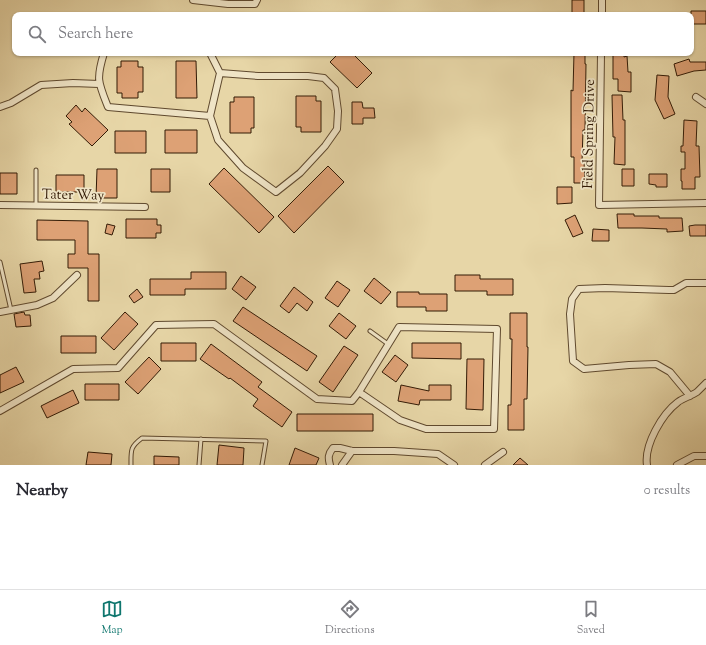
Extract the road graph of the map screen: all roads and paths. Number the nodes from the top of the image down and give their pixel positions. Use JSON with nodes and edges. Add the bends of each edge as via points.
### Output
{"nodes":[{"id":1,"x":193,"y":0,"type":"edge"},
{"id":2,"x":257,"y":0,"type":"edge"},
{"id":3,"x":602,"y":0,"type":"edge"},
{"id":4,"x":212,"y":1,"type":"edge"},
{"id":5,"x":602,"y":12,"type":"edge"},
{"id":6,"x":103,"y":56,"type":"edge"},
{"id":7,"x":212,"y":56,"type":"edge"},
{"id":8,"x":601,"y":56,"type":"edge"},
{"id":9,"x":220,"y":73,"type":"junction"},
{"id":10,"x":99,"y":84,"type":"junction"},
{"id":11,"x":696,"y":97,"type":"dead end"},
{"id":12,"x":706,"y":104,"type":"edge"},
{"id":13,"x":0,"y":106,"type":"edge"},
{"id":14,"x":210,"y":116,"type":"junction"},
{"id":15,"x":36,"y":170,"type":"dead end"},
{"id":16,"x":706,"y":203,"type":"edge"},
{"id":17,"x":0,"y":205,"type":"edge"},
{"id":18,"x":36,"y":206,"type":"junction"},
{"id":19,"x":145,"y":207,"type":"dead end"},
{"id":20,"x":0,"y":262,"type":"edge"},
{"id":21,"x":77,"y":275,"type":"dead end"},
{"id":22,"x":706,"y":283,"type":"edge"},
{"id":23,"x":11,"y":310,"type":"junction"},
{"id":24,"x":0,"y":312,"type":"edge"},
{"id":25,"x":370,"y":332,"type":"dead end"},
{"id":26,"x":388,"y":344,"type":"junction"},
{"id":27,"x":706,"y":383,"type":"edge"},
{"id":28,"x":359,"y":392,"type":"junction"},
{"id":29,"x":690,"y":396,"type":"junction"},
{"id":30,"x":0,"y":411,"type":"edge"},
{"id":31,"x":201,"y":439,"type":"junction"},
{"id":32,"x":352,"y":451,"type":"junction"},
{"id":33,"x":503,"y":452,"type":"dead end"},
{"id":34,"x":706,"y":456,"type":"edge"},
{"id":35,"x":131,"y":465,"type":"edge"},
{"id":36,"x":199,"y":465,"type":"edge"},
{"id":37,"x":262,"y":465,"type":"edge"},
{"id":38,"x":330,"y":465,"type":"edge"},
{"id":39,"x":342,"y":465,"type":"edge"},
{"id":40,"x":454,"y":465,"type":"edge"},
{"id":41,"x":485,"y":465,"type":"edge"},
{"id":42,"x":647,"y":465,"type":"edge"},
{"id":43,"x":677,"y":465,"type":"edge"}],
"edges":[{"from":1,"to":4,"type":"street"},
{"from":2,"to":4,"type":"street","via":[[255,4]]},
{"from":3,"to":5,"type":"street"},
{"from":6,"to":10,"type":"street","via":[[99,69]]},
{"from":7,"to":9,"type":"street"},
{"from":8,"to":16,"type":"street","name":"Field Spring Drive","via":[[599,205]]},
{"from":9,"to":14,"type":"street"},
{"from":9,"to":14,"type":"street","via":[[324,78],[335,89],[337,129],[300,173],[276,192],[243,168],[218,140]]},
{"from":10,"to":13,"type":"street","via":[[41,85],[11,103]]},
{"from":10,"to":14,"type":"street","via":[[108,107]]},
{"from":11,"to":12,"type":"street"},
{"from":15,"to":18,"type":"lane"},
{"from":17,"to":18,"type":"street","name":"Tater Way"},
{"from":18,"to":19,"type":"street","name":"Tater Way"},
{"from":20,"to":23,"type":"lane"},
{"from":21,"to":23,"type":"street","via":[[53,298],[37,305]]},
{"from":22,"to":29,"type":"street","via":[[686,283],[674,290],[579,289],[572,299],[570,314],[573,361],[584,369],[656,364],[670,372]]},
{"from":23,"to":24,"type":"street"},
{"from":25,"to":26,"type":"lane"},
{"from":26,"to":28,"type":"street"},
{"from":26,"to":28,"type":"street","via":[[399,327],[497,329],[494,429],[426,429],[400,420]]},
{"from":27,"to":29,"type":"street"},
{"from":28,"to":30,"type":"street","via":[[352,401],[317,399],[214,324],[156,325],[118,368],[73,369]]},
{"from":29,"to":42,"type":"street","via":[[678,402],[662,418],[653,434]]},
{"from":31,"to":35,"type":"lane","via":[[142,438],[133,445]]},
{"from":31,"to":36,"type":"lane"},
{"from":31,"to":37,"type":"lane","via":[[266,441]]},
{"from":32,"to":38,"type":"street","via":[[333,448],[328,457]]},
{"from":32,"to":39,"type":"street"},
{"from":32,"to":40,"type":"street","via":[[438,454]]},
{"from":33,"to":41,"type":"street"},
{"from":34,"to":43,"type":"street","via":[[694,456]]}]}
